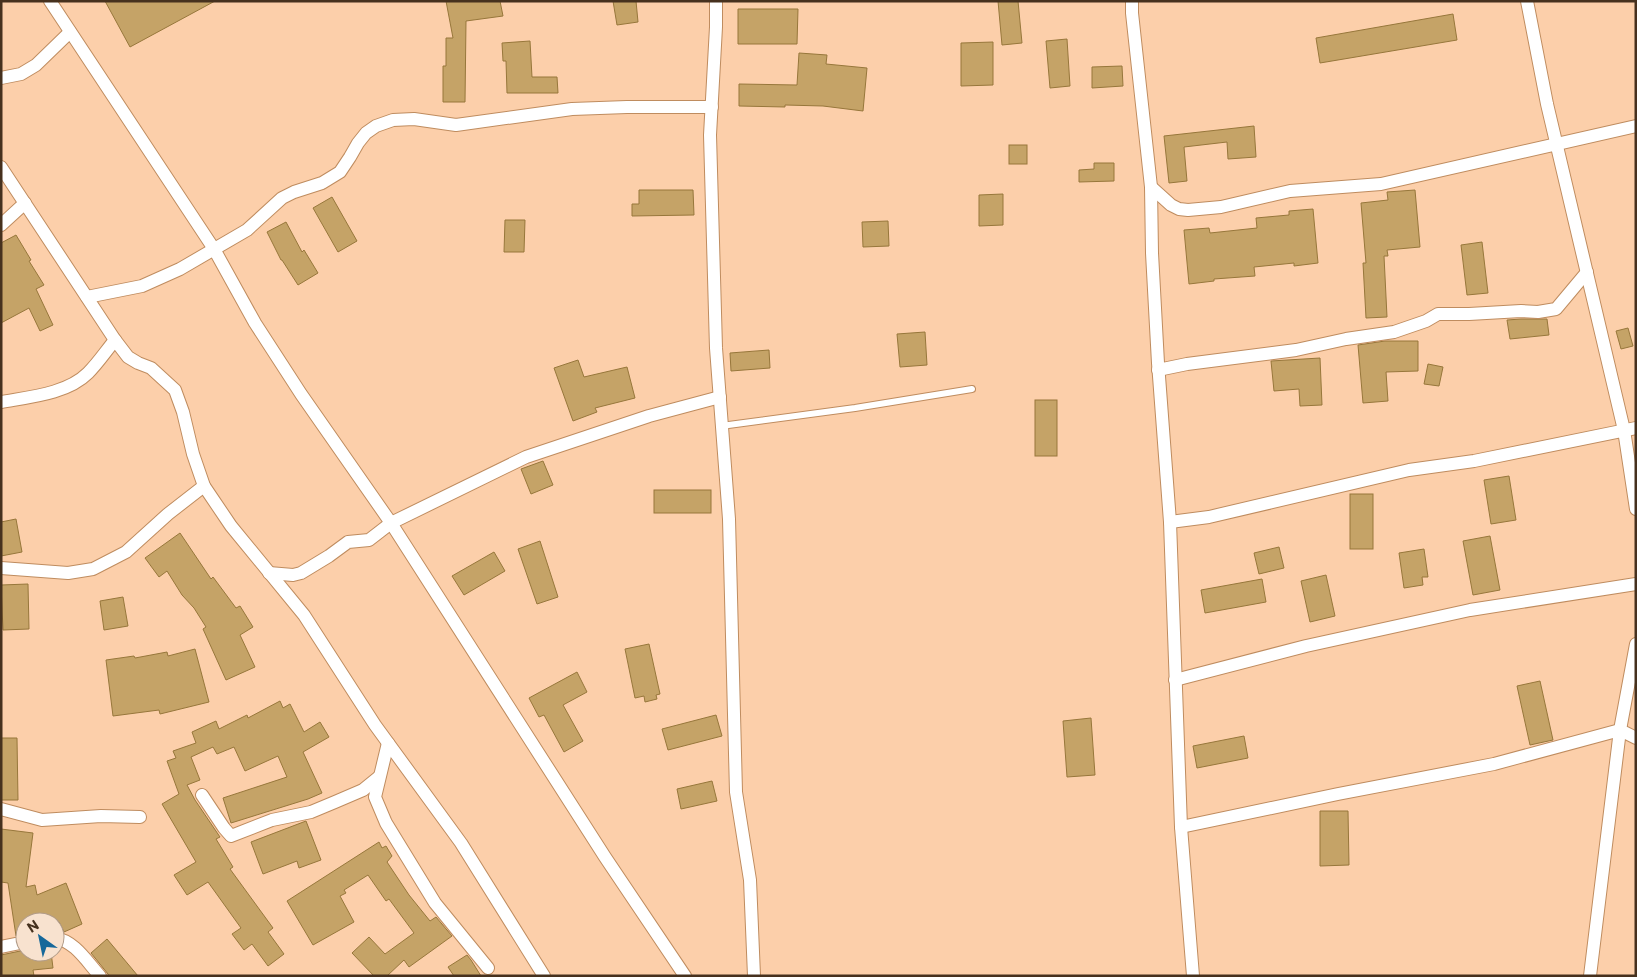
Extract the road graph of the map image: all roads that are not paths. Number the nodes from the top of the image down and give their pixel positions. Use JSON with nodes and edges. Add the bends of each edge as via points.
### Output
{"nodes":[{"id":1,"x":50,"y":1,"type":"edge"},
{"id":2,"x":716,"y":1,"type":"edge"},
{"id":3,"x":1132,"y":1,"type":"edge"},
{"id":4,"x":1527,"y":1,"type":"edge"},
{"id":5,"x":70,"y":32,"type":"junction"},
{"id":6,"x":1,"y":78,"type":"edge"},
{"id":7,"x":712,"y":107,"type":"junction"},
{"id":8,"x":1636,"y":126,"type":"edge"},
{"id":9,"x":1557,"y":145,"type":"junction"},
{"id":10,"x":1,"y":167,"type":"edge"},
{"id":11,"x":1151,"y":187,"type":"junction"},
{"id":12,"x":25,"y":203,"type":"junction"},
{"id":13,"x":1,"y":225,"type":"edge"},
{"id":14,"x":214,"y":249,"type":"junction"},
{"id":15,"x":1587,"y":272,"type":"junction"},
{"id":16,"x":87,"y":297,"type":"junction"},
{"id":17,"x":115,"y":340,"type":"junction"},
{"id":18,"x":1158,"y":370,"type":"junction"},
{"id":19,"x":972,"y":389,"type":"dead end"},
{"id":20,"x":720,"y":397,"type":"junction"},
{"id":21,"x":1,"y":402,"type":"edge"},
{"id":22,"x":721,"y":426,"type":"junction"},
{"id":23,"x":1630,"y":429,"type":"edge"},
{"id":24,"x":204,"y":486,"type":"junction"},
{"id":25,"x":1636,"y":509,"type":"edge"},
{"id":26,"x":1170,"y":522,"type":"junction"},
{"id":27,"x":391,"y":524,"type":"junction"},
{"id":28,"x":1,"y":568,"type":"edge"},
{"id":29,"x":269,"y":573,"type":"junction"},
{"id":30,"x":1636,"y":584,"type":"edge"},
{"id":31,"x":1636,"y":644,"type":"edge"},
{"id":32,"x":1176,"y":680,"type":"junction"},
{"id":33,"x":1620,"y":730,"type":"junction"},
{"id":34,"x":1636,"y":738,"type":"edge"},
{"id":35,"x":388,"y":743,"type":"junction"},
{"id":36,"x":379,"y":777,"type":"junction"},
{"id":37,"x":202,"y":795,"type":"dead end"},
{"id":38,"x":1,"y":809,"type":"edge"},
{"id":39,"x":140,"y":817,"type":"dead end"},
{"id":40,"x":1182,"y":827,"type":"junction"},
{"id":41,"x":65,"y":941,"type":"edge"},
{"id":42,"x":15,"y":944,"type":"edge"},
{"id":43,"x":1,"y":947,"type":"edge"},
{"id":44,"x":488,"y":968,"type":"dead end"},
{"id":45,"x":100,"y":976,"type":"edge"},
{"id":46,"x":544,"y":976,"type":"edge"},
{"id":47,"x":685,"y":976,"type":"edge"},
{"id":48,"x":754,"y":976,"type":"edge"},
{"id":49,"x":1192,"y":976,"type":"edge"},
{"id":50,"x":1590,"y":976,"type":"edge"}],
"edges":[{"from":1,"to":5,"type":"street"},
{"from":2,"to":7,"type":"street"},
{"from":3,"to":11,"type":"street"},
{"from":4,"to":9,"type":"street"},
{"from":5,"to":6,"type":"street","via":[[36,65],[21,74]]},
{"from":5,"to":14,"type":"street"},
{"from":7,"to":14,"type":"street","via":[[572,110],[456,125],[414,119],[392,120],[366,133],[340,172],[282,198],[247,230]]},
{"from":7,"to":20,"type":"street","via":[[710,135]]},
{"from":8,"to":9,"type":"street"},
{"from":9,"to":11,"type":"street","via":[[1381,184],[1290,190],[1221,207],[1188,210],[1171,205]]},
{"from":9,"to":15,"type":"street"},
{"from":10,"to":12,"type":"street"},
{"from":11,"to":18,"type":"street"},
{"from":12,"to":13,"type":"street"},
{"from":12,"to":16,"type":"street"},
{"from":14,"to":16,"type":"street","via":[[142,286]]},
{"from":14,"to":27,"type":"street","via":[[275,355]]},
{"from":15,"to":18,"type":"street","via":[[1556,309],[1438,314],[1394,332]]},
{"from":15,"to":23,"type":"street"},
{"from":16,"to":17,"type":"street"},
{"from":17,"to":21,"type":"street","via":[[87,374],[74,383],[46,394]]},
{"from":17,"to":24,"type":"street","via":[[128,357],[151,368],[174,390]]},
{"from":18,"to":26,"type":"street"},
{"from":19,"to":22,"type":"lane"},
{"from":20,"to":22,"type":"street"},
{"from":20,"to":27,"type":"street","via":[[649,416],[526,458]]},
{"from":22,"to":48,"type":"street","via":[[729,520],[736,792],[750,880]]},
{"from":23,"to":25,"type":"street"},
{"from":23,"to":26,"type":"street","via":[[1474,461],[1409,470],[1209,517]]},
{"from":24,"to":28,"type":"street","via":[[126,552],[93,568],[68,573]]},
{"from":24,"to":29,"type":"street"},
{"from":26,"to":32,"type":"street"},
{"from":27,"to":29,"type":"street","via":[[370,540],[348,542],[301,573],[293,576]]},
{"from":27,"to":47,"type":"street"},
{"from":29,"to":35,"type":"street","via":[[304,616]]},
{"from":30,"to":32,"type":"street","via":[[1461,612],[1306,646]]},
{"from":31,"to":33,"type":"street"},
{"from":32,"to":40,"type":"street"},
{"from":33,"to":34,"type":"street"},
{"from":33,"to":40,"type":"street","via":[[1494,764]]},
{"from":33,"to":50,"type":"street"},
{"from":35,"to":36,"type":"street"},
{"from":35,"to":46,"type":"street","via":[[461,843]]},
{"from":36,"to":37,"type":"street","via":[[363,790],[319,809],[272,820],[231,836]]},
{"from":36,"to":44,"type":"street","via":[[375,797],[386,823],[435,903]]},
{"from":38,"to":39,"type":"street","via":[[42,820]]},
{"from":40,"to":49,"type":"street"},
{"from":41,"to":45,"type":"street"},
{"from":42,"to":43,"type":"street"}]}
